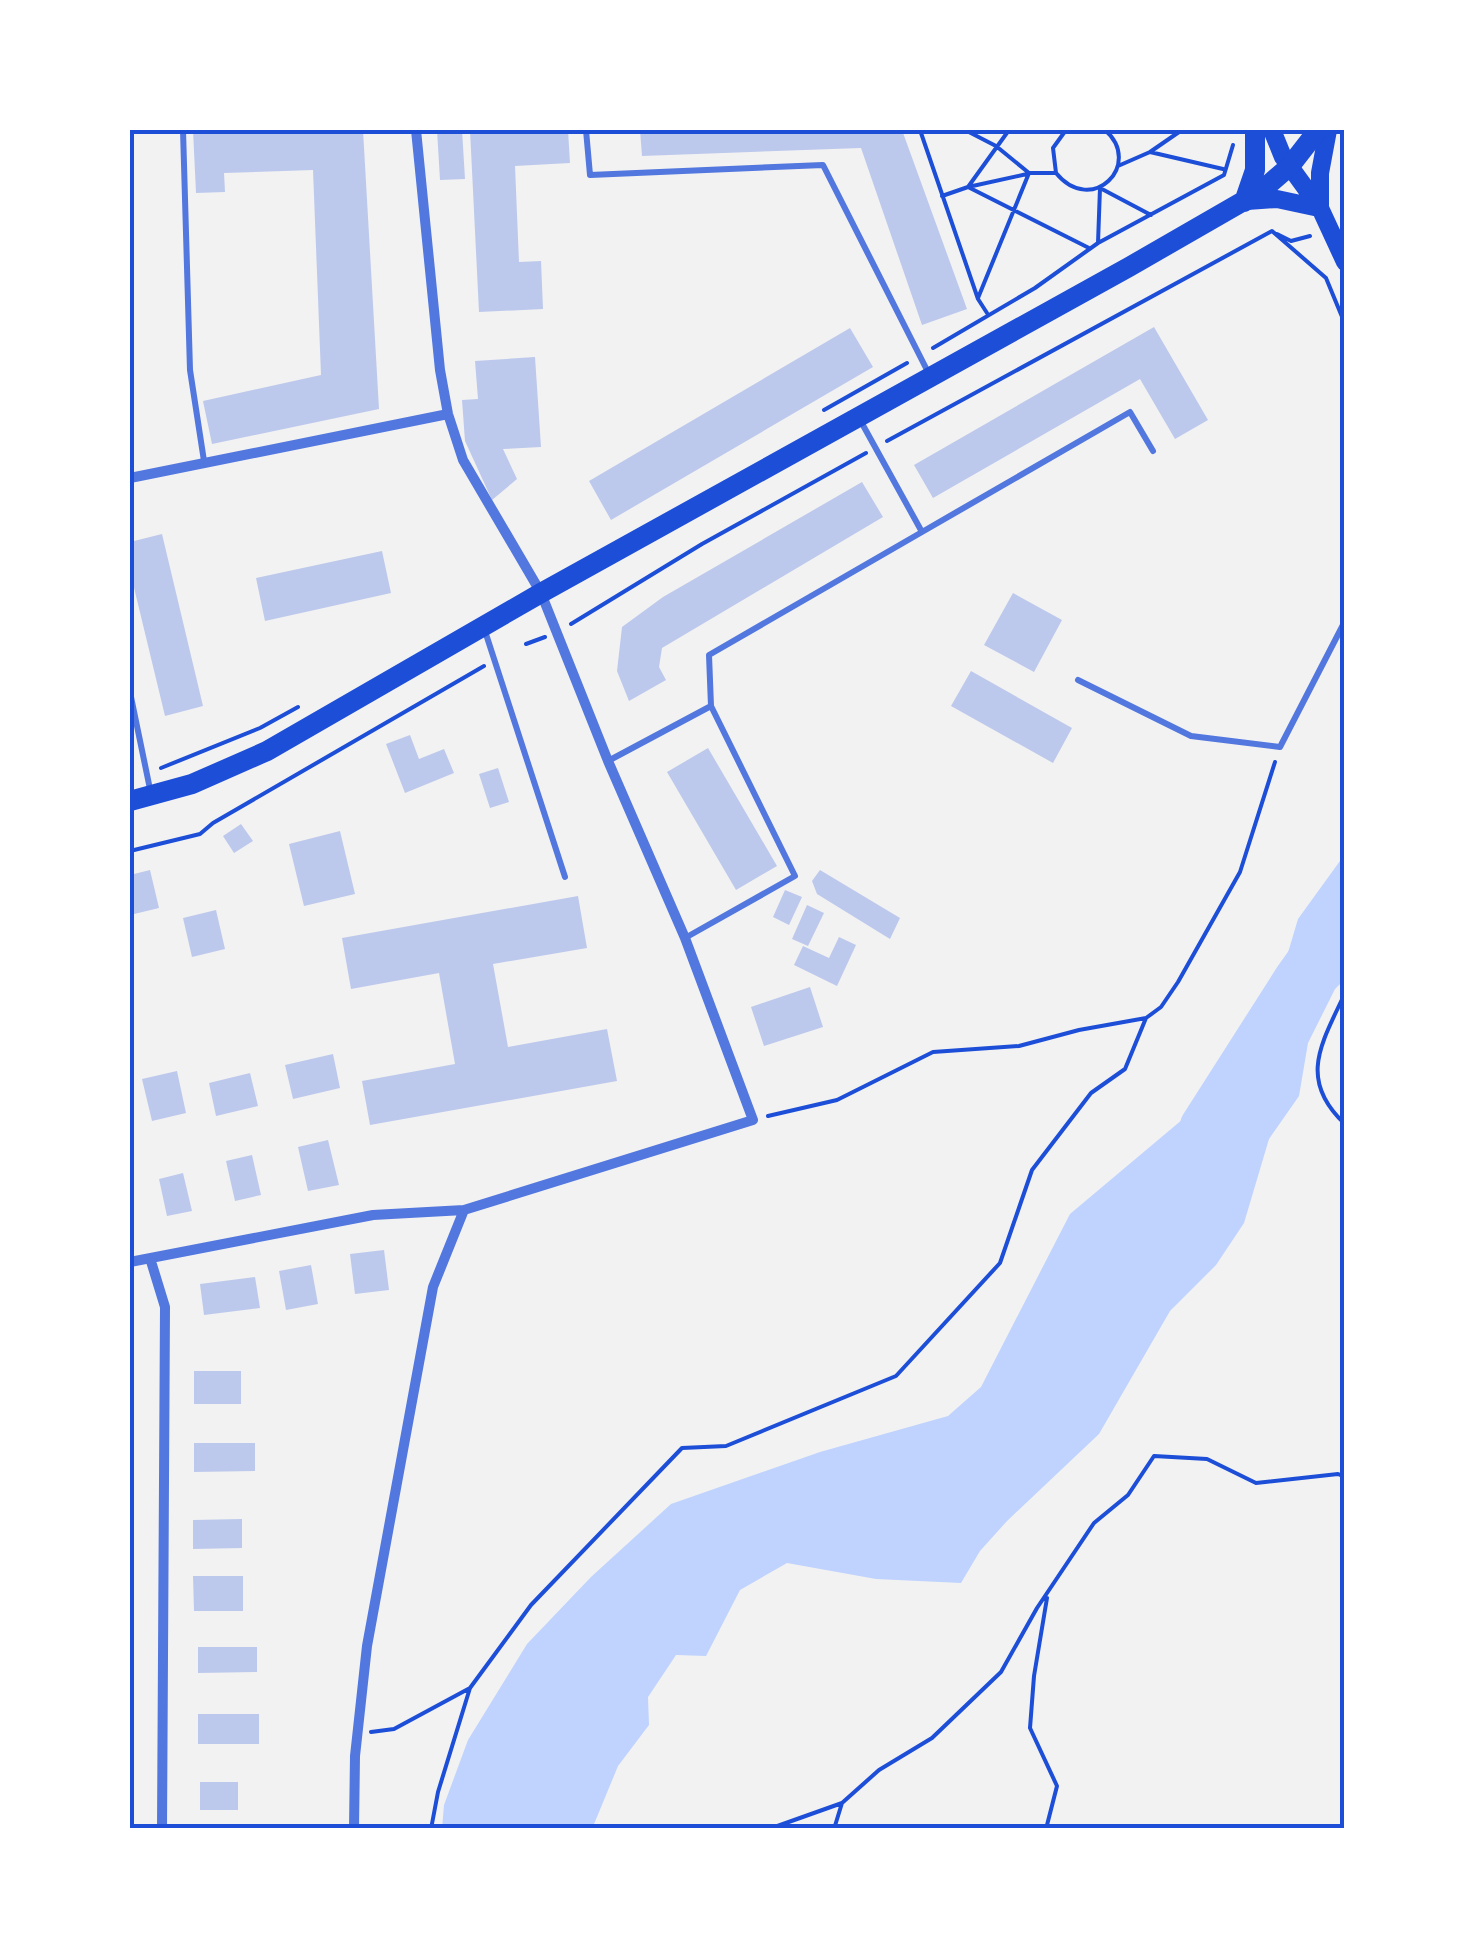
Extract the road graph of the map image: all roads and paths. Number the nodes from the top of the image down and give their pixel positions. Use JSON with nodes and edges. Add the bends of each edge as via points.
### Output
{"nodes":[{"id":1,"x":183,"y":130,"type":"edge"},
{"id":2,"x":416,"y":130,"type":"edge"},
{"id":3,"x":586,"y":130,"type":"edge"},
{"id":4,"x":920,"y":130,"type":"edge"},
{"id":5,"x":966,"y":130,"type":"edge"},
{"id":6,"x":1010,"y":130,"type":"edge"},
{"id":7,"x":1066,"y":130,"type":"edge"},
{"id":8,"x":1105,"y":130,"type":"edge"},
{"id":9,"x":1166,"y":130,"type":"edge"},
{"id":10,"x":1255,"y":130,"type":"edge"},
{"id":11,"x":1262,"y":130,"type":"edge"},
{"id":12,"x":1272,"y":130,"type":"edge"},
{"id":13,"x":1318,"y":130,"type":"edge"},
{"id":14,"x":1328,"y":130,"type":"edge"},
{"id":15,"x":1182,"y":131,"type":"edge"},
{"id":16,"x":1233,"y":144,"type":"dead end"},
{"id":17,"x":996,"y":146,"type":"junction"},
{"id":18,"x":1150,"y":152,"type":"junction"},
{"id":19,"x":1256,"y":154,"type":"junction"},
{"id":20,"x":1118,"y":166,"type":"junction"},
{"id":21,"x":1290,"y":166,"type":"junction"},
{"id":22,"x":1225,"y":170,"type":"junction"},
{"id":23,"x":1030,"y":173,"type":"junction"},
{"id":24,"x":1056,"y":173,"type":"junction"},
{"id":25,"x":968,"y":188,"type":"junction"},
{"id":26,"x":1100,"y":188,"type":"junction"},
{"id":27,"x":942,"y":196,"type":"junction"},
{"id":28,"x":1244,"y":202,"type":"junction"},
{"id":29,"x":1320,"y":208,"type":"junction"},
{"id":30,"x":1015,"y":212,"type":"junction"},
{"id":31,"x":1152,"y":215,"type":"junction"},
{"id":32,"x":1098,"y":243,"type":"junction"},
{"id":33,"x":1090,"y":249,"type":"junction"},
{"id":34,"x":1345,"y":262,"type":"edge"},
{"id":35,"x":978,"y":300,"type":"junction"},
{"id":36,"x":989,"y":314,"type":"junction"},
{"id":37,"x":1345,"y":324,"type":"edge"},
{"id":38,"x":959,"y":334,"type":"dead end"},
{"id":39,"x":931,"y":377,"type":"junction"},
{"id":40,"x":448,"y":414,"type":"junction"},
{"id":41,"x":858,"y":417,"type":"junction"},
{"id":42,"x":874,"y":449,"type":"junction"},
{"id":43,"x":1153,"y":451,"type":"dead end"},
{"id":44,"x":204,"y":461,"type":"junction"},
{"id":45,"x":130,"y":478,"type":"edge"},
{"id":46,"x":922,"y":532,"type":"junction"},
{"id":47,"x":541,"y":592,"type":"junction"},
{"id":48,"x":1345,"y":621,"type":"edge"},
{"id":49,"x":483,"y":627,"type":"junction"},
{"id":50,"x":557,"y":633,"type":"junction"},
{"id":51,"x":526,"y":644,"type":"dead end"},
{"id":52,"x":494,"y":660,"type":"junction"},
{"id":53,"x":1078,"y":680,"type":"dead end"},
{"id":54,"x":130,"y":692,"type":"edge"},
{"id":55,"x":711,"y":706,"type":"junction"},
{"id":56,"x":1280,"y":747,"type":"junction"},
{"id":57,"x":608,"y":762,"type":"junction"},
{"id":58,"x":141,"y":798,"type":"edge"},
{"id":59,"x":130,"y":852,"type":"edge"},
{"id":60,"x":565,"y":877,"type":"dead end"},
{"id":61,"x":685,"y":938,"type":"junction"},
{"id":62,"x":1345,"y":993,"type":"edge"},
{"id":63,"x":1146,"y":1018,"type":"junction"},
{"id":64,"x":754,"y":1120,"type":"junction"},
{"id":65,"x":1345,"y":1124,"type":"edge"},
{"id":66,"x":464,"y":1210,"type":"junction"},
{"id":67,"x":150,"y":1258,"type":"junction"},
{"id":68,"x":130,"y":1262,"type":"edge"},
{"id":69,"x":1345,"y":1476,"type":"edge"},
{"id":70,"x":1048,"y":1592,"type":"junction"},
{"id":71,"x":470,"y":1688,"type":"junction"},
{"id":72,"x":356,"y":1748,"type":"junction"},
{"id":73,"x":842,"y":1803,"type":"junction"},
{"id":74,"x":162,"y":1829,"type":"edge"},
{"id":75,"x":354,"y":1829,"type":"edge"},
{"id":76,"x":431,"y":1829,"type":"edge"},
{"id":77,"x":769,"y":1829,"type":"edge"},
{"id":78,"x":834,"y":1829,"type":"edge"},
{"id":79,"x":1046,"y":1829,"type":"edge"}],
"edges":[{"from":1,"to":44,"type":"lane","via":[[190,370]]},
{"from":2,"to":40,"type":"street"},
{"from":3,"to":39,"type":"lane","via":[[590,175],[823,165]]},
{"from":4,"to":27,"type":"path"},
{"from":5,"to":17,"type":"path"},
{"from":6,"to":17,"type":"path"},
{"from":7,"to":24,"type":"path","via":[[1053,148]]},
{"from":8,"to":20,"type":"path","via":[[1116,143]]},
{"from":9,"to":15,"type":"path"},
{"from":10,"to":19,"type":"main road"},
{"from":11,"to":19,"type":"main road"},
{"from":12,"to":21,"type":"main road"},
{"from":13,"to":21,"type":"main road"},
{"from":14,"to":29,"type":"main road"},
{"from":15,"to":18,"type":"path"},
{"from":16,"to":22,"type":"path"},
{"from":17,"to":23,"type":"path"},
{"from":17,"to":25,"type":"path"},
{"from":18,"to":20,"type":"path"},
{"from":18,"to":22,"type":"path"},
{"from":19,"to":28,"type":"main road"},
{"from":20,"to":26,"type":"path"},
{"from":21,"to":28,"type":"main road"},
{"from":21,"to":29,"type":"main road"},
{"from":22,"to":31,"type":"path"},
{"from":23,"to":24,"type":"path"},
{"from":23,"to":25,"type":"path"},
{"from":23,"to":30,"type":"path"},
{"from":24,"to":26,"type":"path","via":[[1075,189]]},
{"from":25,"to":27,"type":"path"},
{"from":25,"to":30,"type":"path"},
{"from":26,"to":31,"type":"path"},
{"from":26,"to":32,"type":"path"},
{"from":27,"to":35,"type":"path"},
{"from":28,"to":29,"type":"main road","via":[[1277,199]]},
{"from":28,"to":39,"type":"main road"},
{"from":29,"to":34,"type":"main road"},
{"from":30,"to":33,"type":"path"},
{"from":30,"to":35,"type":"path"},
{"from":31,"to":32,"type":"path"},
{"from":32,"to":33,"type":"path"},
{"from":33,"to":36,"type":"path"},
{"from":35,"to":36,"type":"path"},
{"from":36,"to":38,"type":"path"},
{"from":37,"to":42,"type":"path","via":[[1326,278],[1272,231]]},
{"from":39,"to":41,"type":"main road"},
{"from":40,"to":44,"type":"street"},
{"from":40,"to":47,"type":"street","via":[[463,460]]},
{"from":41,"to":42,"type":"lane"},
{"from":41,"to":47,"type":"main road"},
{"from":42,"to":46,"type":"lane"},
{"from":42,"to":50,"type":"path"},
{"from":43,"to":46,"type":"lane","via":[[1130,412]]},
{"from":44,"to":45,"type":"street"},
{"from":46,"to":55,"type":"lane","via":[[709,654]]},
{"from":47,"to":49,"type":"main road"},
{"from":47,"to":50,"type":"street"},
{"from":48,"to":56,"type":"lane"},
{"from":49,"to":52,"type":"lane"},
{"from":49,"to":58,"type":"main road","via":[[268,751]]},
{"from":50,"to":51,"type":"path"},
{"from":50,"to":57,"type":"street"},
{"from":52,"to":59,"type":"path","via":[[200,834]]},
{"from":52,"to":60,"type":"lane"},
{"from":53,"to":56,"type":"lane","via":[[1191,736]]},
{"from":54,"to":58,"type":"lane"},
{"from":55,"to":57,"type":"lane"},
{"from":55,"to":61,"type":"lane","via":[[795,876]]},
{"from":56,"to":63,"type":"path","via":[[1240,872],[1178,982]]},
{"from":57,"to":61,"type":"street"},
{"from":61,"to":64,"type":"street"},
{"from":62,"to":65,"type":"path","via":[[1316,1056],[1324,1104]]},
{"from":63,"to":64,"type":"path","via":[[1019,1046],[933,1052],[837,1100]]},
{"from":63,"to":71,"type":"path","via":[[1126,1069],[1091,1093],[1032,1170],[1000,1263],[896,1376],[726,1446],[682,1448],[531,1604]]},
{"from":64,"to":66,"type":"street"},
{"from":66,"to":67,"type":"street","via":[[372,1215]]},
{"from":66,"to":72,"type":"street","via":[[433,1287],[367,1646]]},
{"from":67,"to":68,"type":"street"},
{"from":67,"to":74,"type":"street","via":[[165,1307]]},
{"from":69,"to":70,"type":"path","via":[[1256,1483],[1207,1458],[1154,1456],[1128,1495],[1094,1522]]},
{"from":70,"to":73,"type":"path","via":[[1001,1672],[932,1738],[879,1770]]},
{"from":70,"to":79,"type":"path","via":[[1030,1728],[1057,1786]]},
{"from":71,"to":72,"type":"path","via":[[394,1729],[371,1732]]},
{"from":71,"to":76,"type":"path"},
{"from":72,"to":75,"type":"street"},
{"from":73,"to":77,"type":"path"},
{"from":73,"to":78,"type":"path"}]}
